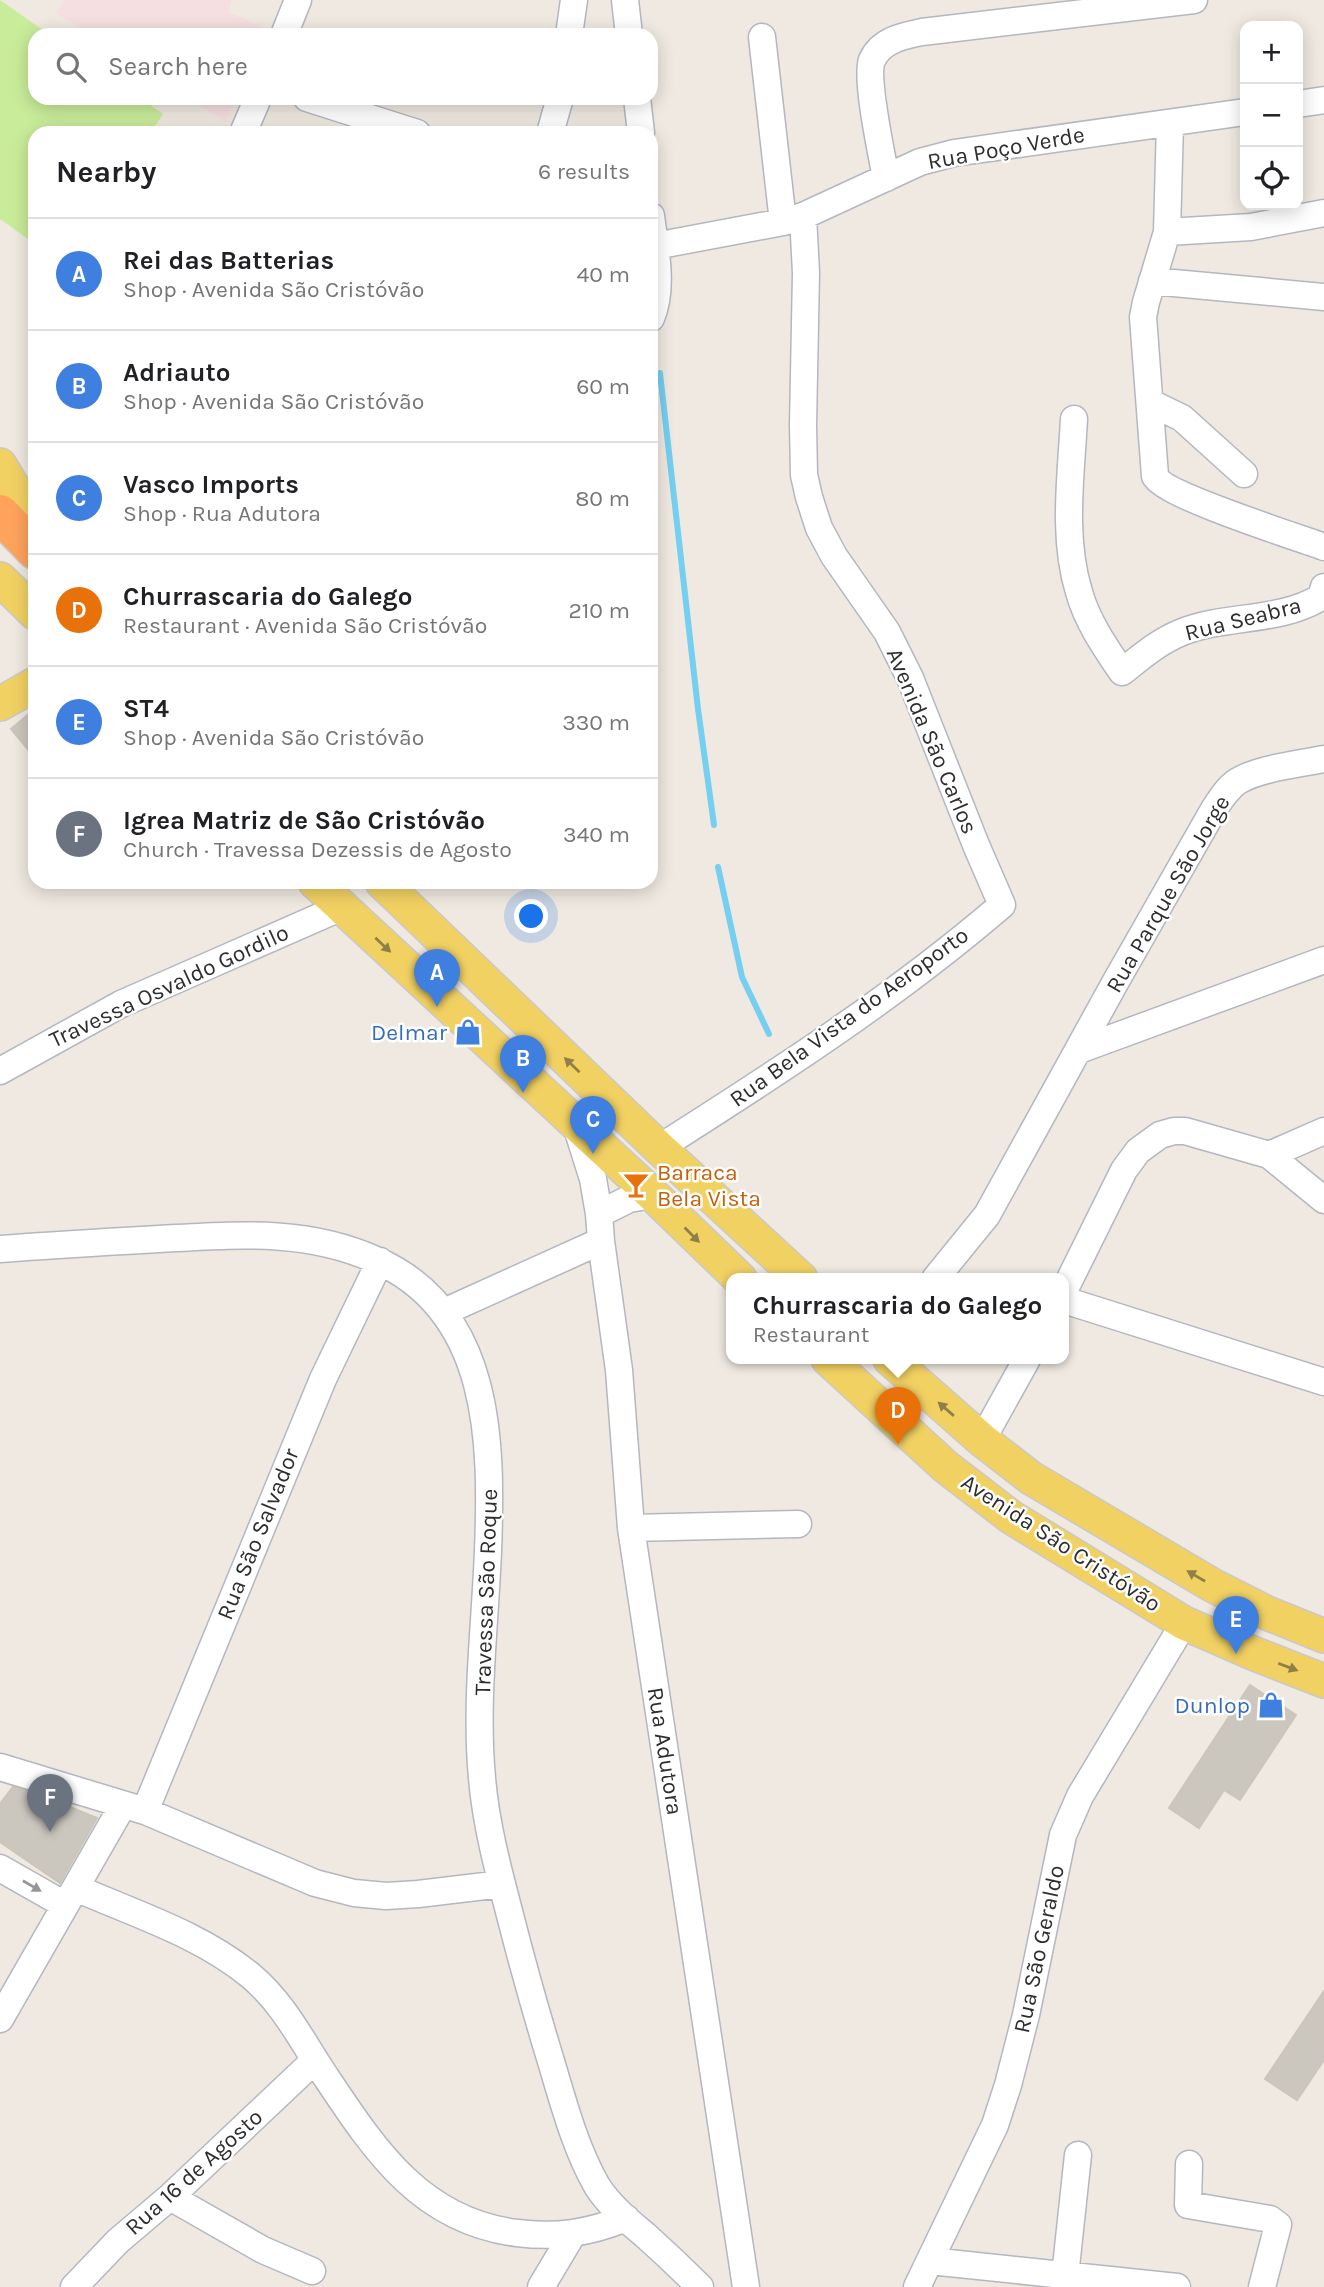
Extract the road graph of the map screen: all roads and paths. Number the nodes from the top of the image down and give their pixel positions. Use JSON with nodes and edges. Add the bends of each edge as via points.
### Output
{"nodes":[{"id":1,"x":298,"y":0,"type":"edge"},
{"id":2,"x":574,"y":0,"type":"edge"},
{"id":3,"x":625,"y":0,"type":"edge"},
{"id":4,"x":1194,"y":0,"type":"edge"},
{"id":5,"x":1044,"y":8,"type":"edge"},
{"id":6,"x":287,"y":28,"type":"edge"},
{"id":7,"x":570,"y":28,"type":"edge"},
{"id":8,"x":628,"y":28,"type":"edge"},
{"id":9,"x":762,"y":37,"type":"dead end"},
{"id":10,"x":1324,"y":100,"type":"edge"},
{"id":11,"x":1303,"y":103,"type":"edge"},
{"id":12,"x":255,"y":105,"type":"edge"},
{"id":13,"x":329,"y":105,"type":"edge"},
{"id":14,"x":558,"y":105,"type":"edge"},
{"id":15,"x":638,"y":105,"type":"edge"},
{"id":16,"x":1240,"y":113,"type":"edge"},
{"id":17,"x":1170,"y":123,"type":"junction"},
{"id":18,"x":246,"y":126,"type":"edge"},
{"id":19,"x":395,"y":126,"type":"edge"},
{"id":20,"x":552,"y":126,"type":"edge"},
{"id":21,"x":640,"y":126,"type":"edge"},
{"id":22,"x":886,"y":178,"type":"junction"},
{"id":23,"x":1324,"y":213,"type":"edge"},
{"id":24,"x":793,"y":219,"type":"junction"},
{"id":25,"x":1167,"y":232,"type":"junction"},
{"id":26,"x":658,"y":245,"type":"edge"},
{"id":27,"x":1152,"y":281,"type":"junction"},
{"id":28,"x":1324,"y":297,"type":"edge"},
{"id":29,"x":1151,"y":403,"type":"junction"},
{"id":30,"x":1074,"y":419,"type":"dead end"},
{"id":31,"x":0,"y":465,"type":"edge"},
{"id":32,"x":1244,"y":474,"type":"dead end"},
{"id":33,"x":0,"y":514,"type":"edge"},
{"id":34,"x":28,"y":514,"type":"edge"},
{"id":35,"x":28,"y":543,"type":"edge"},
{"id":36,"x":1324,"y":547,"type":"edge"},
{"id":37,"x":0,"y":579,"type":"edge"},
{"id":38,"x":1324,"y":587,"type":"edge"},
{"id":39,"x":28,"y":606,"type":"edge"},
{"id":40,"x":28,"y":688,"type":"edge"},
{"id":41,"x":0,"y":704,"type":"edge"},
{"id":42,"x":1324,"y":759,"type":"edge"},
{"id":43,"x":323,"y":889,"type":"edge"},
{"id":44,"x":389,"y":889,"type":"edge"},
{"id":45,"x":1002,"y":905,"type":"joint"},
{"id":46,"x":342,"y":906,"type":"junction"},
{"id":47,"x":1324,"y":960,"type":"edge"},
{"id":48,"x":1079,"y":1050,"type":"junction"},
{"id":49,"x":0,"y":1071,"type":"edge"},
{"id":50,"x":576,"y":1125,"type":"junction"},
{"id":51,"x":1324,"y":1131,"type":"edge"},
{"id":52,"x":659,"y":1148,"type":"junction"},
{"id":53,"x":1269,"y":1155,"type":"junction"},
{"id":54,"x":653,"y":1195,"type":"junction"},
{"id":55,"x":1324,"y":1200,"type":"edge"},
{"id":56,"x":599,"y":1214,"type":"junction"},
{"id":57,"x":601,"y":1241,"type":"junction"},
{"id":58,"x":0,"y":1249,"type":"edge"},
{"id":59,"x":380,"y":1261,"type":"junction"},
{"id":60,"x":734,"y":1273,"type":"edge"},
{"id":61,"x":794,"y":1273,"type":"edge"},
{"id":62,"x":941,"y":1273,"type":"edge"},
{"id":63,"x":1069,"y":1281,"type":"edge"},
{"id":64,"x":1069,"y":1302,"type":"edge"},
{"id":65,"x":444,"y":1312,"type":"junction"},
{"id":66,"x":833,"y":1364,"type":"edge"},
{"id":67,"x":896,"y":1364,"type":"edge"},
{"id":68,"x":1024,"y":1364,"type":"edge"},
{"id":69,"x":1324,"y":1382,"type":"edge"},
{"id":70,"x":982,"y":1440,"type":"junction"},
{"id":71,"x":798,"y":1524,"type":"dead end"},
{"id":72,"x":631,"y":1528,"type":"junction"},
{"id":73,"x":1184,"y":1623,"type":"junction"},
{"id":74,"x":1324,"y":1636,"type":"edge"},
{"id":75,"x":1324,"y":1681,"type":"edge"},
{"id":76,"x":0,"y":1767,"type":"edge"},
{"id":77,"x":134,"y":1808,"type":"junction"},
{"id":78,"x":0,"y":1868,"type":"edge"},
{"id":79,"x":502,"y":1884,"type":"junction"},
{"id":80,"x":70,"y":1896,"type":"junction"},
{"id":81,"x":0,"y":2020,"type":"edge"},
{"id":82,"x":315,"y":2060,"type":"junction"},
{"id":83,"x":1077,"y":2155,"type":"dead end"},
{"id":84,"x":1189,"y":2164,"type":"dead end"},
{"id":85,"x":170,"y":2197,"type":"junction"},
{"id":86,"x":626,"y":2218,"type":"junction"},
{"id":87,"x":572,"y":2235,"type":"junction"},
{"id":88,"x":930,"y":2261,"type":"junction"},
{"id":89,"x":312,"y":2271,"type":"dead end"},
{"id":90,"x":1065,"y":2276,"type":"junction"},
{"id":91,"x":74,"y":2287,"type":"edge"},
{"id":92,"x":541,"y":2287,"type":"edge"},
{"id":93,"x":700,"y":2287,"type":"edge"},
{"id":94,"x":746,"y":2287,"type":"edge"},
{"id":95,"x":917,"y":2287,"type":"edge"},
{"id":96,"x":1177,"y":2287,"type":"edge"},
{"id":97,"x":1262,"y":2287,"type":"edge"}],
"edges":[{"from":1,"to":6,"type":"street"},
{"from":2,"to":7,"type":"street"},
{"from":3,"to":8,"type":"street"},
{"from":4,"to":5,"type":"street"},
{"from":5,"to":22,"type":"street","via":[[899,37],[882,47],[871,65]]},
{"from":9,"to":24,"type":"street","name":"Avenida São Carlos"},
{"from":10,"to":11,"type":"street"},
{"from":12,"to":18,"type":"street"},
{"from":13,"to":19,"type":"street"},
{"from":14,"to":20,"type":"street"},
{"from":15,"to":21,"type":"street"},
{"from":16,"to":17,"type":"street","name":"Rua Poço Verde"},
{"from":17,"to":22,"type":"street","name":"Rua Poço Verde","via":[[954,153]]},
{"from":17,"to":25,"type":"street"},
{"from":22,"to":24,"type":"street","name":"Rua Poço Verde"},
{"from":23,"to":25,"type":"street","via":[[1251,227]]},
{"from":24,"to":26,"type":"street","name":"Rua Poço Verde"},
{"from":24,"to":45,"type":"street","name":"Avenida São Carlos","via":[[806,238],[803,425],[809,497],[834,556],[887,632],[910,678]]},
{"from":25,"to":27,"type":"street"},
{"from":27,"to":28,"type":"street"},
{"from":27,"to":29,"type":"street","via":[[1143,334]]},
{"from":29,"to":32,"type":"street","via":[[1182,418]]},
{"from":29,"to":36,"type":"street","via":[[1153,468],[1160,484]]},
{"from":30,"to":38,"type":"street","name":"Rua Seabra","via":[[1069,522],[1072,563],[1091,622],[1122,672],[1181,632],[1302,606],[1321,597]]},
{"from":31,"to":34,"type":"main road"},
{"from":33,"to":35,"type":"highway"},
{"from":37,"to":39,"type":"main road"},
{"from":40,"to":41,"type":"main road"},
{"from":42,"to":48,"type":"street","name":"Rua Parque São Jorge","via":[[1252,775],[1227,791]]},
{"from":43,"to":46,"type":"main road"},
{"from":52,"to":44,"type":"main road","one_way":true},
{"from":45,"to":52,"type":"street","name":"Rua Bela Vista do Aeroporto","via":[[795,1062]]},
{"from":46,"to":49,"type":"street","name":"Travessa Osvaldo Gordilo","via":[[121,1004]]},
{"from":46,"to":50,"type":"main road","one_way":true},
{"from":47,"to":48,"type":"street","name":"Rua Parque São Jorge"},
{"from":48,"to":62,"type":"street","name":"Rua Parque São Jorge","via":[[987,1215]]},
{"from":50,"to":54,"type":"main road"},
{"from":50,"to":56,"type":"street","name":"Rua Adutora"},
{"from":51,"to":53,"type":"street"},
{"from":52,"to":61,"type":"main road"},
{"from":53,"to":55,"type":"street"},
{"from":53,"to":63,"type":"street","via":[[1185,1131],[1160,1135],[1138,1151],[1125,1170]]},
{"from":54,"to":56,"type":"street","via":[[629,1199]]},
{"from":54,"to":60,"type":"main road","one_way":true},
{"from":56,"to":57,"type":"street","name":"Rua Adutora"},
{"from":57,"to":65,"type":"street"},
{"from":57,"to":72,"type":"street","name":"Rua Adutora","via":[[619,1370]]},
{"from":58,"to":59,"type":"street","name":"Travessa São Roque","via":[[284,1235]]},
{"from":59,"to":65,"type":"street","name":"Travessa São Roque","via":[[409,1279]]},
{"from":59,"to":77,"type":"street","name":"Rua São Salvador","via":[[323,1379]]},
{"from":64,"to":69,"type":"street"},
{"from":65,"to":79,"type":"street","name":"Travessa São Roque","via":[[477,1382],[490,1464],[481,1745],[486,1811]]},
{"from":66,"to":73,"type":"main road","name":"Avenida São Cristóvão","via":[[946,1467],[1011,1517]]},
{"from":70,"to":67,"type":"main road","name":"Avenida São Cristóvão","one_way":true},
{"from":68,"to":70,"type":"street"},
{"from":74,"to":70,"type":"main road","name":"Avenida São Cristóvão","one_way":true,"via":[[1267,1613],[1136,1541],[1031,1478]]},
{"from":71,"to":72,"type":"street"},
{"from":72,"to":94,"type":"street","name":"Rua Adutora"},
{"from":73,"to":75,"type":"main road","name":"Avenida São Cristóvão","one_way":true},
{"from":73,"to":88,"type":"street","name":"Rua São Geraldo","via":[[1080,1796],[1063,1835],[1008,2085],[995,2125]]},
{"from":76,"to":77,"type":"street"},
{"from":77,"to":79,"type":"street","via":[[315,1883],[354,1893],[418,1895]]},
{"from":77,"to":80,"type":"street","name":"Rua São Salvador"},
{"from":78,"to":80,"type":"street","one_way":true},
{"from":79,"to":86,"type":"street","name":"Travessa São Roque","via":[[535,2010],[585,2161],[598,2188]]},
{"from":80,"to":81,"type":"street","name":"Rua São Salvador"},
{"from":80,"to":82,"type":"street","via":[[187,1934],[233,1964],[289,2017]]},
{"from":82,"to":85,"type":"street","name":"Rua 16 de Agosto"},
{"from":82,"to":87,"type":"street","via":[[363,2132],[397,2172],[442,2210],[495,2231]]},
{"from":83,"to":90,"type":"street"},
{"from":84,"to":97,"type":"street","via":[[1188,2205],[1276,2222]]},
{"from":85,"to":89,"type":"street","via":[[263,2250]]},
{"from":85,"to":91,"type":"street","name":"Rua 16 de Agosto"},
{"from":86,"to":87,"type":"street"},
{"from":86,"to":93,"type":"street","name":"Travessa São Roque"},
{"from":87,"to":92,"type":"street"},
{"from":88,"to":90,"type":"street"},
{"from":88,"to":95,"type":"street","name":"Rua São Geraldo"},
{"from":90,"to":96,"type":"street"}]}
